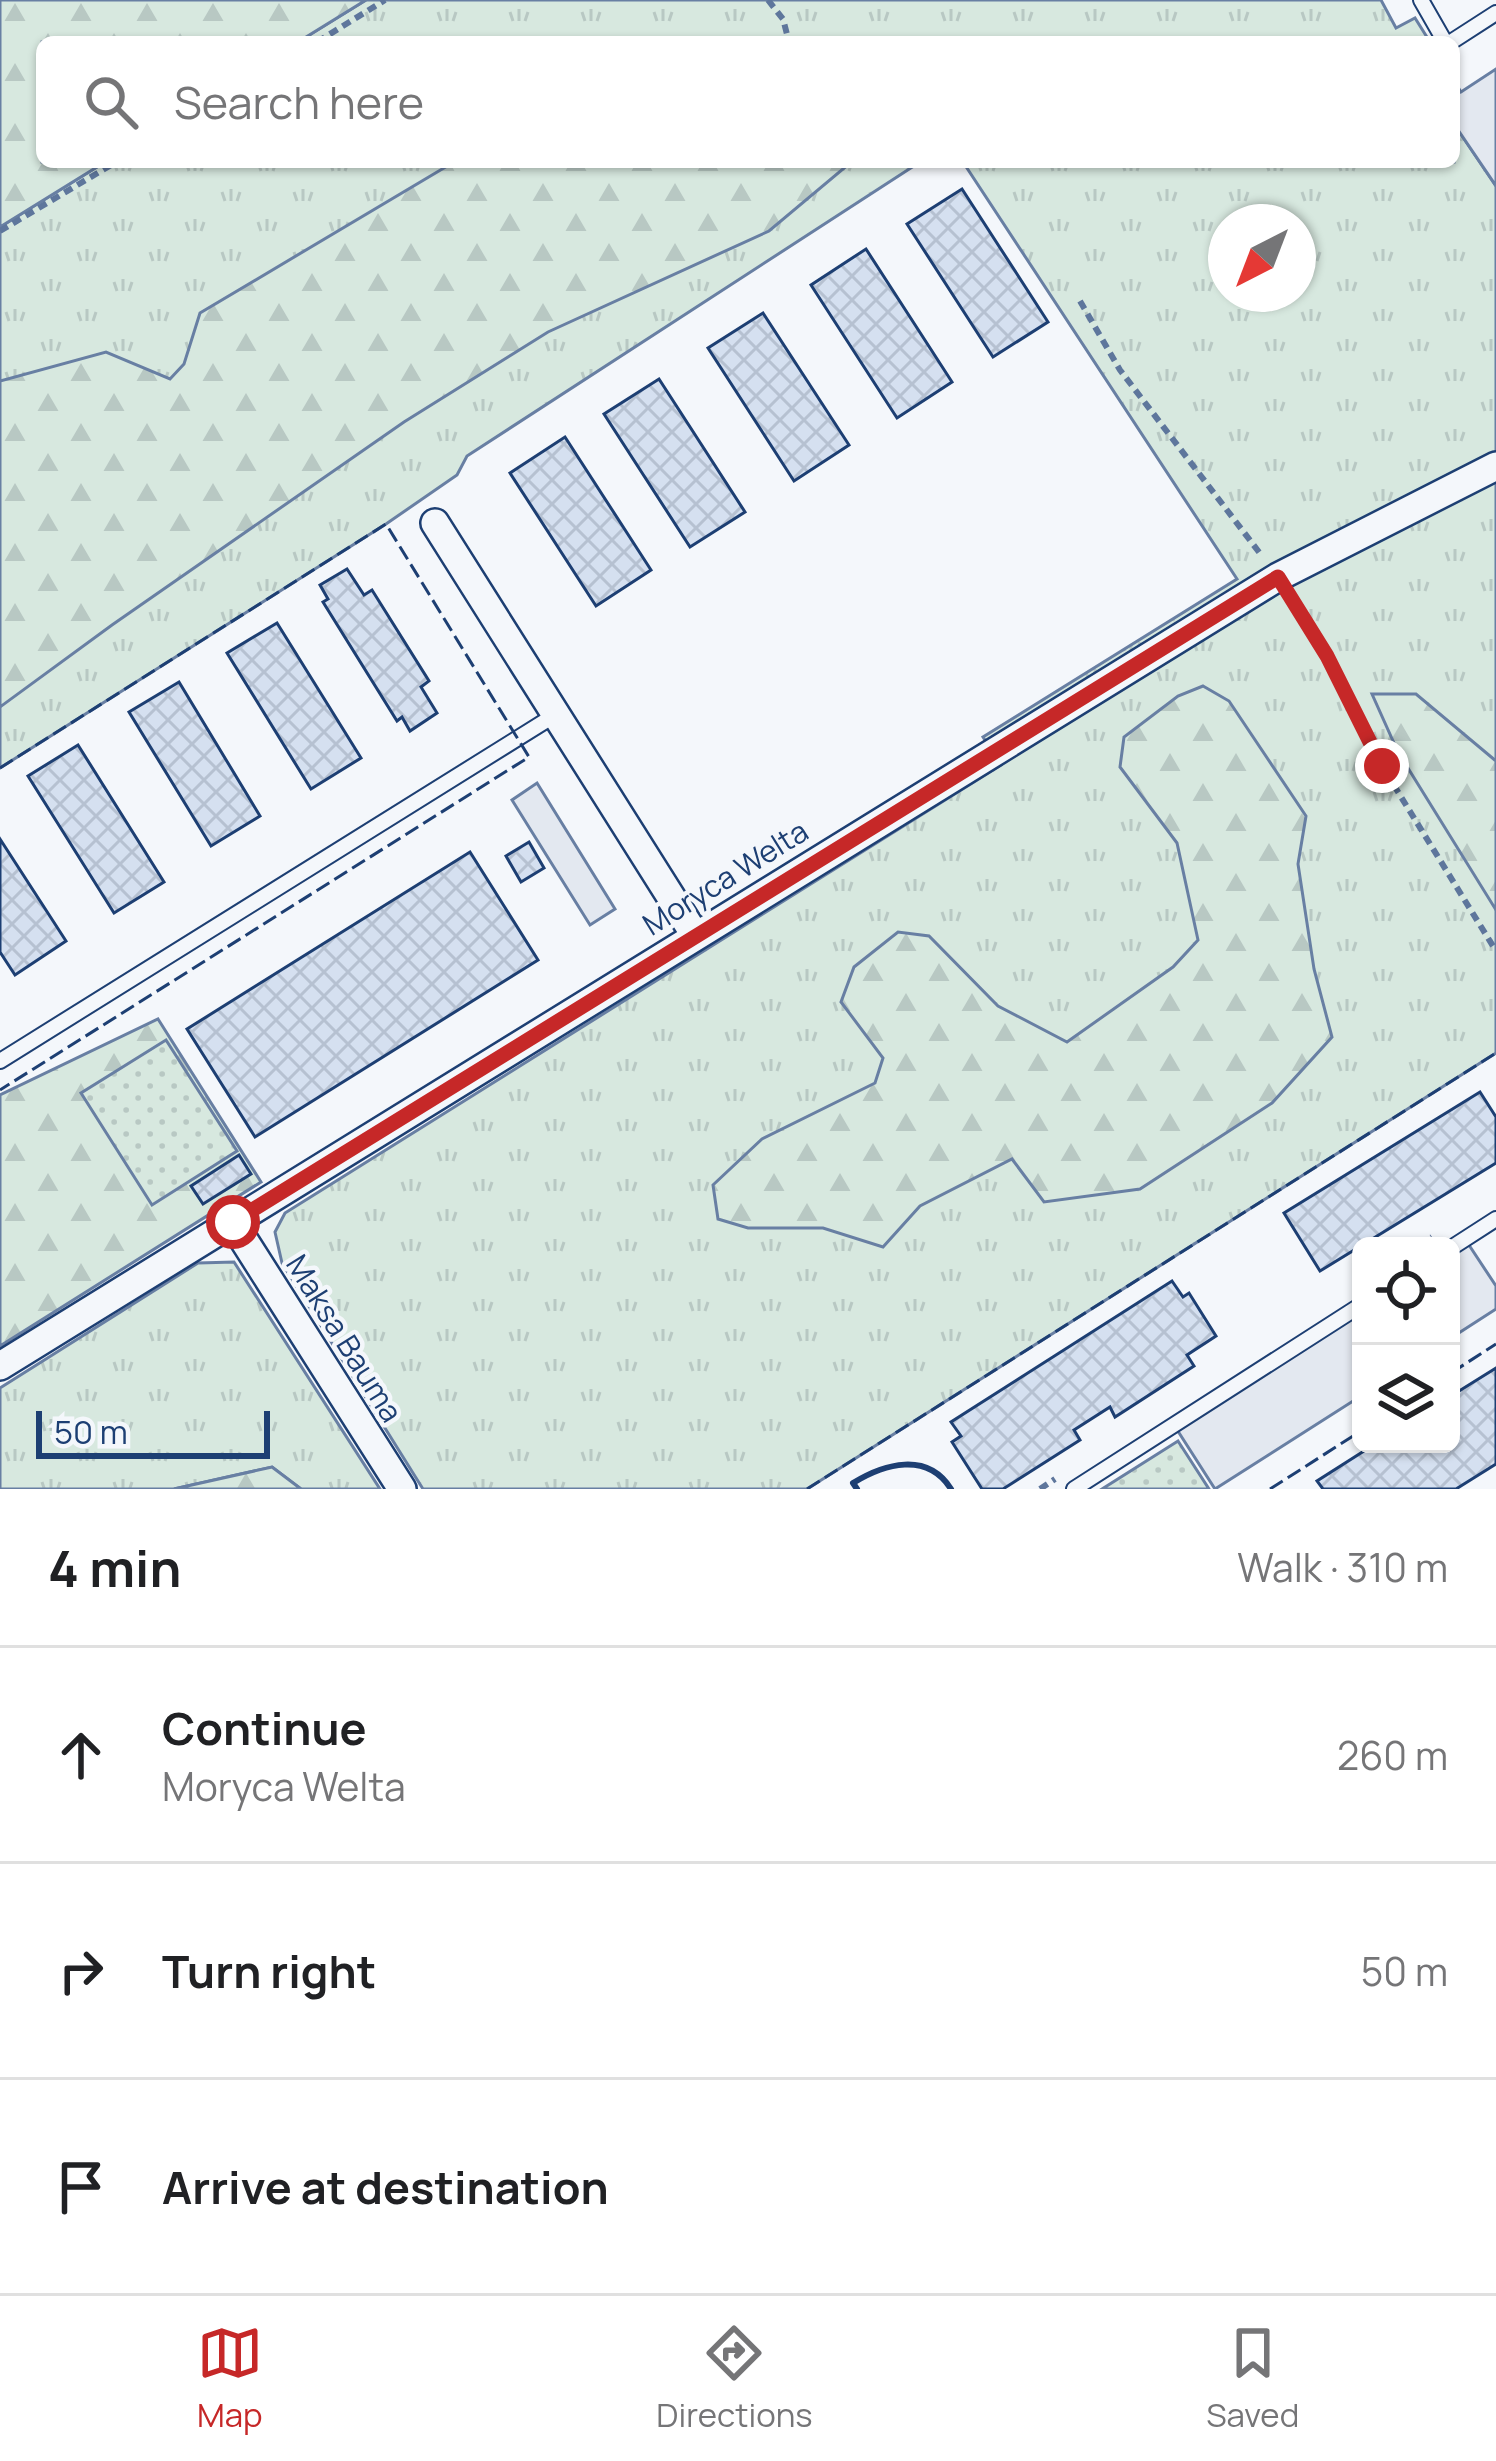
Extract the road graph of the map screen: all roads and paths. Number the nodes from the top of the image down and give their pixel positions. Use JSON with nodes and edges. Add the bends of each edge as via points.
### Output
{"nodes":[{"id":1,"x":385,"y":0,"type":"edge"},
{"id":2,"x":768,"y":0,"type":"edge"},
{"id":3,"x":1421,"y":0,"type":"edge"},
{"id":4,"x":1496,"y":13,"type":"edge"},
{"id":5,"x":327,"y":36,"type":"edge"},
{"id":6,"x":787,"y":36,"type":"edge"},
{"id":7,"x":1444,"y":36,"type":"edge"},
{"id":8,"x":1458,"y":36,"type":"edge"},
{"id":9,"x":106,"y":168,"type":"edge"},
{"id":10,"x":0,"y":231,"type":"edge"},
{"id":11,"x":1079,"y":301,"type":"dead end"},
{"id":12,"x":1496,"y":466,"type":"edge"},
{"id":13,"x":435,"y":523,"type":"dead end"},
{"id":14,"x":1278,"y":577,"type":"junction"},
{"id":15,"x":555,"y":715,"type":"junction"},
{"id":16,"x":695,"y":935,"type":"junction"},
{"id":17,"x":1496,"y":951,"type":"edge"},
{"id":18,"x":0,"y":1061,"type":"edge"},
{"id":19,"x":1496,"y":1219,"type":"edge"},
{"id":20,"x":233,"y":1222,"type":"junction"},
{"id":21,"x":1460,"y":1242,"type":"edge"},
{"id":22,"x":1352,"y":1311,"type":"edge"},
{"id":23,"x":0,"y":1366,"type":"edge"},
{"id":24,"x":402,"y":1489,"type":"edge"},
{"id":25,"x":1074,"y":1489,"type":"edge"}],
"edges":[{"from":1,"to":5,"type":"path"},
{"from":2,"to":6,"type":"path"},
{"from":3,"to":7,"type":"lane"},
{"from":4,"to":8,"type":"lane"},
{"from":9,"to":10,"type":"path"},
{"from":11,"to":14,"type":"path","via":[[1120,370]]},
{"from":12,"to":14,"type":"street","name":"Moryca Welta"},
{"from":13,"to":15,"type":"street"},
{"from":14,"to":16,"type":"street","name":"Moryca Welta"},
{"from":14,"to":17,"type":"path"},
{"from":15,"to":16,"type":"street"},
{"from":15,"to":18,"type":"lane"},
{"from":16,"to":20,"type":"street","name":"Moryca Welta"},
{"from":19,"to":21,"type":"lane"},
{"from":20,"to":23,"type":"street","name":"Moryca Welta"},
{"from":20,"to":24,"type":"street","name":"Maksa Bauma"},
{"from":22,"to":25,"type":"lane"}]}
